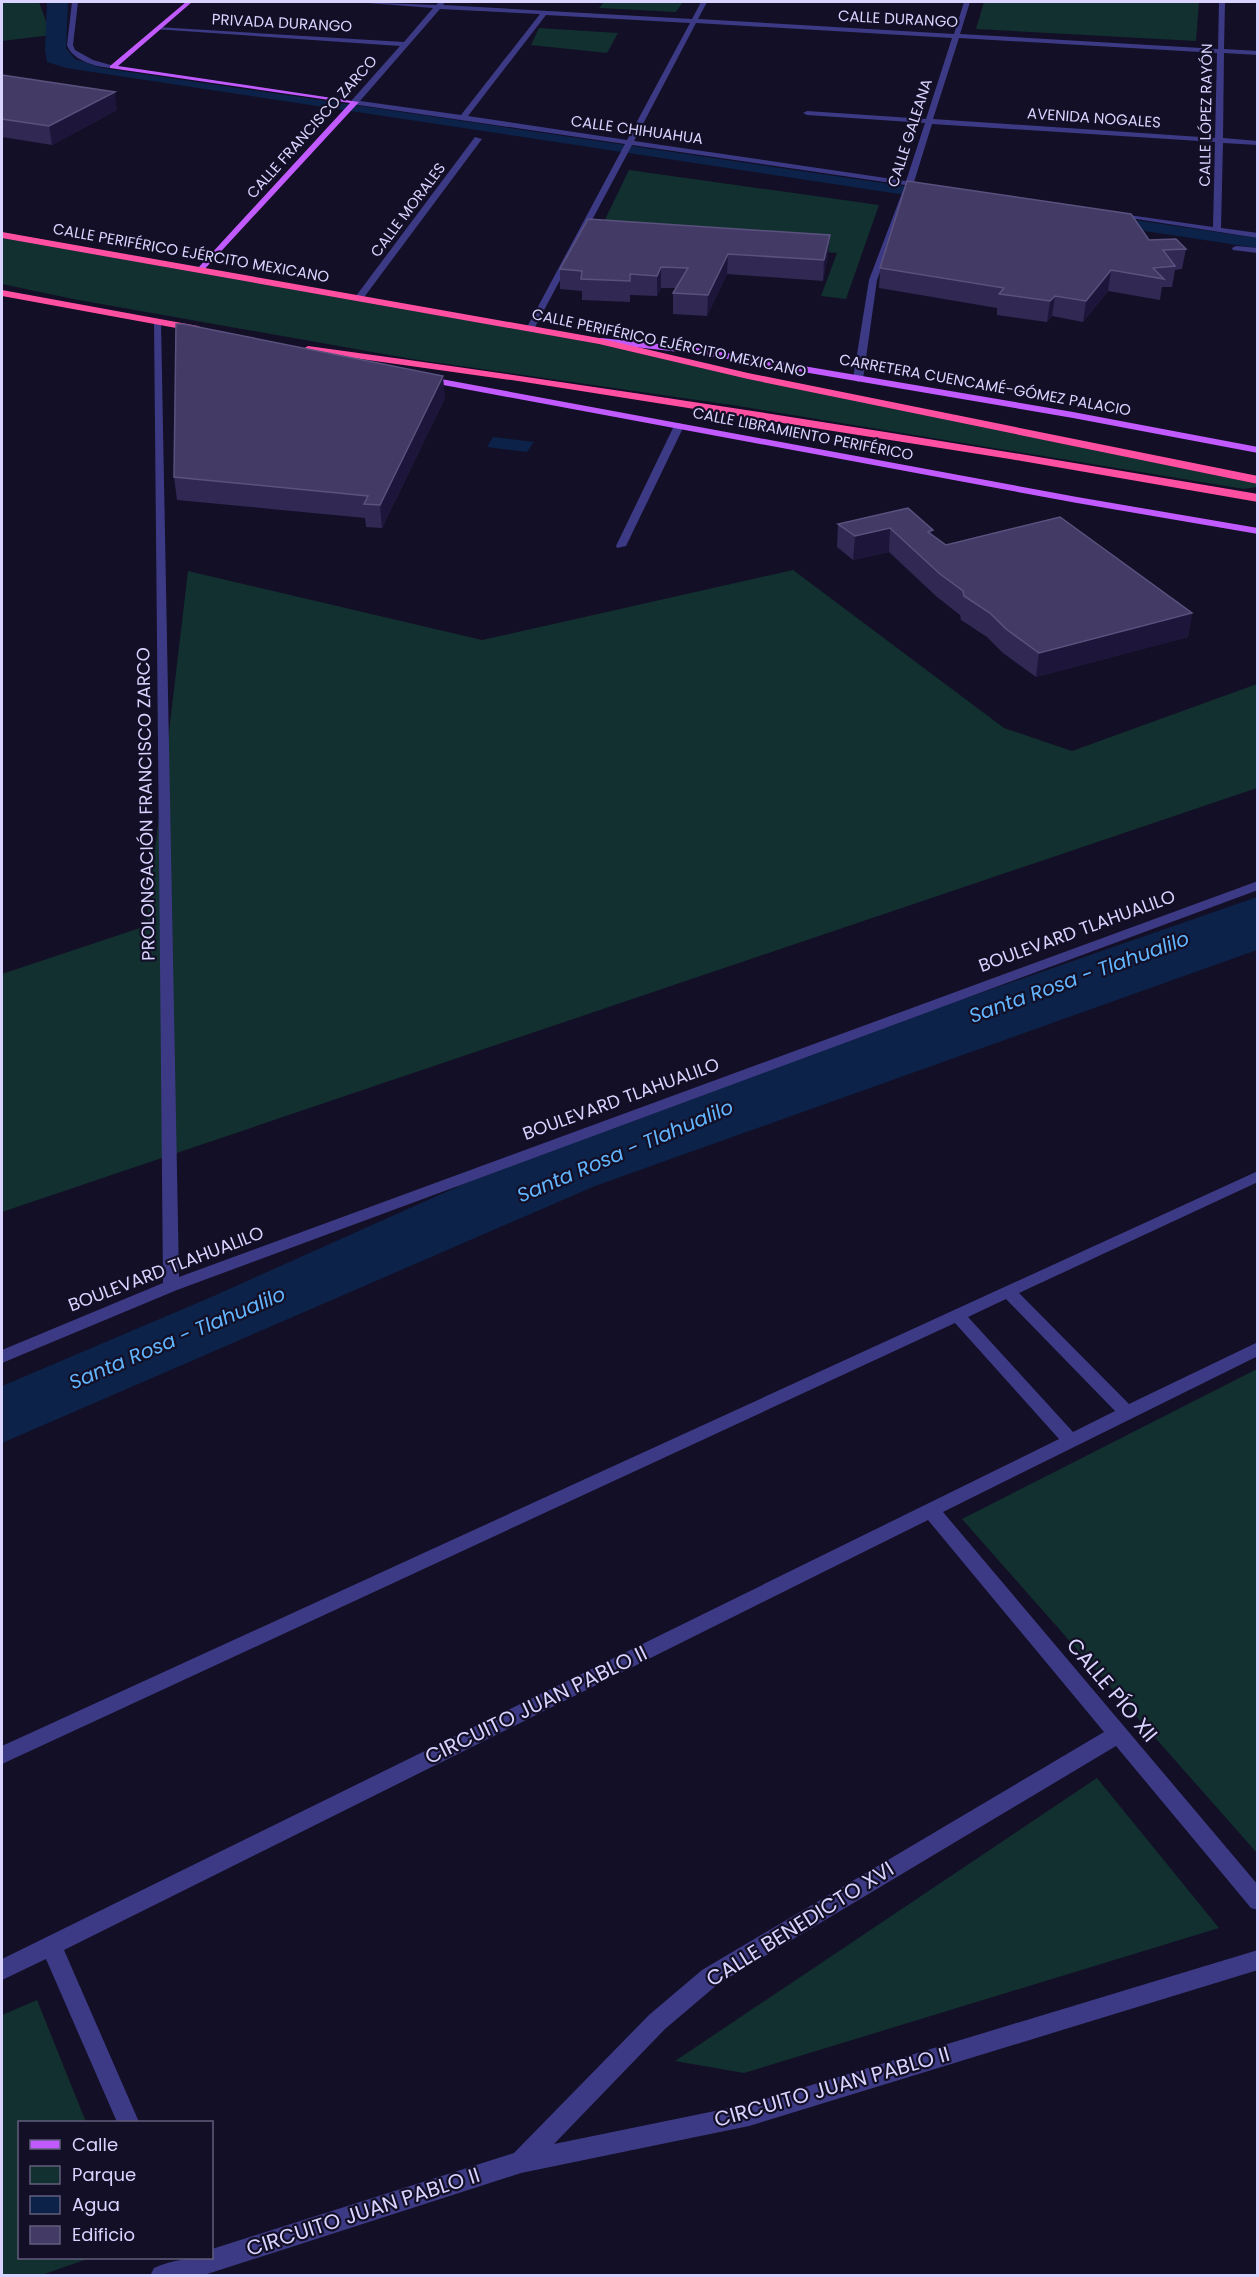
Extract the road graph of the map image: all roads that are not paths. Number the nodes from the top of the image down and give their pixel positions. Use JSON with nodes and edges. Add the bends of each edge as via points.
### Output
{"nodes":[{"id":1,"x":75,"y":2,"type":"edge"},
{"id":2,"x":189,"y":2,"type":"edge"},
{"id":3,"x":358,"y":2,"type":"edge"},
{"id":4,"x":704,"y":2,"type":"edge"},
{"id":5,"x":967,"y":2,"type":"edge"},
{"id":6,"x":1222,"y":2,"type":"edge"},
{"id":7,"x":440,"y":4,"type":"edge"},
{"id":8,"x":545,"y":12,"type":"junction"},
{"id":9,"x":693,"y":21,"type":"junction"},
{"id":10,"x":157,"y":29,"type":"junction"},
{"id":11,"x":956,"y":36,"type":"junction"},
{"id":12,"x":406,"y":44,"type":"junction"},
{"id":13,"x":1221,"y":51,"type":"junction"},
{"id":14,"x":1257,"y":53,"type":"edge"},
{"id":15,"x":112,"y":68,"type":"junction"},
{"id":16,"x":353,"y":104,"type":"junction"},
{"id":17,"x":807,"y":113,"type":"dead end"},
{"id":18,"x":463,"y":118,"type":"junction"},
{"id":19,"x":929,"y":121,"type":"junction"},
{"id":20,"x":477,"y":139,"type":"dead end"},
{"id":21,"x":1220,"y":140,"type":"junction"},
{"id":22,"x":1257,"y":143,"type":"edge"},
{"id":23,"x":626,"y":144,"type":"junction"},
{"id":24,"x":908,"y":186,"type":"junction"},
{"id":25,"x":931,"y":187,"type":"edge"},
{"id":26,"x":1103,"y":213,"type":"edge"},
{"id":27,"x":1217,"y":230,"type":"junction"},
{"id":28,"x":2,"y":235,"type":"edge"},
{"id":29,"x":1257,"y":236,"type":"edge"},
{"id":30,"x":1236,"y":248,"type":"dead end"},
{"id":31,"x":1257,"y":251,"type":"edge"},
{"id":32,"x":201,"y":270,"type":"junction"},
{"id":33,"x":2,"y":293,"type":"edge"},
{"id":34,"x":360,"y":298,"type":"junction"},
{"id":35,"x":157,"y":322,"type":"junction"},
{"id":36,"x":530,"y":329,"type":"junction"},
{"id":37,"x":204,"y":330,"type":"edge"},
{"id":38,"x":599,"y":341,"type":"junction"},
{"id":39,"x":298,"y":348,"type":"edge"},
{"id":40,"x":345,"y":356,"type":"junction"},
{"id":41,"x":381,"y":370,"type":"edge"},
{"id":42,"x":410,"y":376,"type":"edge"},
{"id":43,"x":858,"y":379,"type":"junction"},
{"id":44,"x":679,"y":426,"type":"junction"},
{"id":45,"x":1257,"y":450,"type":"edge"},
{"id":46,"x":1257,"y":480,"type":"edge"},
{"id":47,"x":1257,"y":498,"type":"edge"},
{"id":48,"x":1257,"y":531,"type":"edge"},
{"id":49,"x":621,"y":546,"type":"dead end"},
{"id":50,"x":1257,"y":885,"type":"edge"},
{"id":51,"x":1257,"y":1176,"type":"edge"},
{"id":52,"x":171,"y":1286,"type":"junction"},
{"id":53,"x":1008,"y":1291,"type":"junction"},
{"id":54,"x":957,"y":1315,"type":"junction"},
{"id":55,"x":1257,"y":1348,"type":"edge"},
{"id":56,"x":2,"y":1357,"type":"edge"},
{"id":57,"x":1127,"y":1413,"type":"junction"},
{"id":58,"x":1071,"y":1441,"type":"junction"},
{"id":59,"x":930,"y":1510,"type":"junction"},
{"id":60,"x":1118,"y":1734,"type":"junction"},
{"id":61,"x":2,"y":1755,"type":"edge"},
{"id":62,"x":1257,"y":1900,"type":"edge"},
{"id":63,"x":51,"y":1945,"type":"junction"},
{"id":64,"x":1257,"y":1960,"type":"edge"},
{"id":65,"x":2,"y":1970,"type":"edge"},
{"id":66,"x":128,"y":2121,"type":"edge"},
{"id":67,"x":521,"y":2162,"type":"junction"},
{"id":68,"x":213,"y":2254,"type":"edge"},
{"id":69,"x":188,"y":2262,"type":"edge"},
{"id":70,"x":162,"y":2276,"type":"edge"}],
"edges":[{"from":1,"to":15,"type":"street","via":[[72,51]]},
{"from":2,"to":10,"type":"main road"},
{"from":3,"to":7,"type":"street","name":"CALLE DURANGO"},
{"from":4,"to":9,"type":"street"},
{"from":5,"to":11,"type":"street","name":"CALLE GALEANA"},
{"from":6,"to":13,"type":"street","name":"CALLE LÓPEZ RAYÓN"},
{"from":7,"to":8,"type":"street","name":"CALLE DURANGO"},
{"from":7,"to":12,"type":"street","name":"CALLE FRANCISCO ZARCO"},
{"from":8,"to":9,"type":"street","name":"CALLE DURANGO"},
{"from":8,"to":18,"type":"street"},
{"from":9,"to":11,"type":"street","name":"CALLE DURANGO"},
{"from":9,"to":23,"type":"street"},
{"from":10,"to":12,"type":"street","name":"PRIVADA DURANGO"},
{"from":10,"to":15,"type":"main road"},
{"from":11,"to":13,"type":"street","name":"CALLE DURANGO"},
{"from":11,"to":19,"type":"street","name":"CALLE GALEANA"},
{"from":12,"to":16,"type":"street","name":"CALLE FRANCISCO ZARCO"},
{"from":13,"to":14,"type":"street","name":"CALLE DURANGO"},
{"from":13,"to":21,"type":"street","name":"CALLE LÓPEZ RAYÓN"},
{"from":15,"to":16,"type":"main road","name":"CALLE CHIHUAHUA"},
{"from":16,"to":18,"type":"street","name":"CALLE CHIHUAHUA"},
{"from":16,"to":32,"type":"main road","name":"CALLE FRANCISCO ZARCO"},
{"from":17,"to":19,"type":"street","name":"AVENIDA NOGALES"},
{"from":18,"to":23,"type":"street","name":"CALLE CHIHUAHUA"},
{"from":19,"to":21,"type":"street","name":"AVENIDA NOGALES"},
{"from":19,"to":24,"type":"street","name":"CALLE GALEANA"},
{"from":20,"to":34,"type":"street","name":"CALLE MORALES"},
{"from":21,"to":22,"type":"street","name":"AVENIDA NOGALES"},
{"from":21,"to":27,"type":"street","name":"CALLE LÓPEZ RAYÓN"},
{"from":23,"to":24,"type":"street","name":"CALLE CHIHUAHUA"},
{"from":23,"to":36,"type":"street"},
{"from":24,"to":25,"type":"street","name":"CALLE CHIHUAHUA"},
{"from":24,"to":43,"type":"street","name":"CALLE GALEANA","via":[[873,280]]},
{"from":26,"to":27,"type":"street"},
{"from":27,"to":29,"type":"street"},
{"from":28,"to":32,"type":"highway","name":"CALLE PERIFÉRICO EJÉRCITO MEXICANO"},
{"from":30,"to":31,"type":"street"},
{"from":32,"to":34,"type":"highway","name":"CALLE PERIFÉRICO EJÉRCITO MEXICANO"},
{"from":33,"to":35,"type":"highway"},
{"from":34,"to":36,"type":"highway","name":"CALLE PERIFÉRICO EJÉRCITO MEXICANO"},
{"from":35,"to":37,"type":"highway"},
{"from":35,"to":52,"type":"street","name":"PROLONGACIÓN FRANCISCO ZARCO"},
{"from":36,"to":38,"type":"highway","name":"CALLE PERIFÉRICO EJÉRCITO MEXICANO"},
{"from":38,"to":43,"type":"main road","name":"CARRETERA CUENCAMÉ-GÓMEZ PALACIO","via":[[698,351]]},
{"from":38,"to":46,"type":"highway","name":"CALLE PERIFÉRICO EJÉRCITO MEXICANO","via":[[748,376]]},
{"from":39,"to":40,"type":"highway"},
{"from":40,"to":41,"type":"main road"},
{"from":40,"to":47,"type":"highway","via":[[518,378]]},
{"from":42,"to":44,"type":"main road","name":"CALLE LIBRAMIENTO PERIFÉRICO"},
{"from":43,"to":45,"type":"main road","name":"CARRETERA CUENCAMÉ-GÓMEZ PALACIO"},
{"from":44,"to":48,"type":"main road","name":"CALLE LIBRAMIENTO PERIFÉRICO"},
{"from":44,"to":49,"type":"street"},
{"from":50,"to":52,"type":"street","name":"BOULEVARD TLAHUALILO"},
{"from":51,"to":53,"type":"street"},
{"from":52,"to":56,"type":"street","name":"BOULEVARD TLAHUALILO"},
{"from":53,"to":54,"type":"street"},
{"from":53,"to":57,"type":"street"},
{"from":54,"to":58,"type":"street"},
{"from":54,"to":61,"type":"street"},
{"from":55,"to":57,"type":"street","name":"CIRCUITO JUAN PABLO II"},
{"from":57,"to":58,"type":"street","name":"CIRCUITO JUAN PABLO II"},
{"from":58,"to":59,"type":"street","name":"CIRCUITO JUAN PABLO II"},
{"from":59,"to":60,"type":"street","name":"CALLE PÍO XII"},
{"from":59,"to":63,"type":"street","name":"CIRCUITO JUAN PABLO II"},
{"from":60,"to":62,"type":"street","name":"CALLE PÍO XII"},
{"from":60,"to":67,"type":"street","name":"CALLE BENEDICTO XVI","via":[[710,1977],[657,2022]]},
{"from":63,"to":65,"type":"street","name":"CIRCUITO JUAN PABLO II"},
{"from":63,"to":66,"type":"street"},
{"from":64,"to":67,"type":"street","name":"CIRCUITO JUAN PABLO II","via":[[749,2115]]},
{"from":67,"to":68,"type":"street","name":"CIRCUITO JUAN PABLO II"},
{"from":69,"to":70,"type":"street","name":"CIRCUITO JUAN PABLO II"}]}
